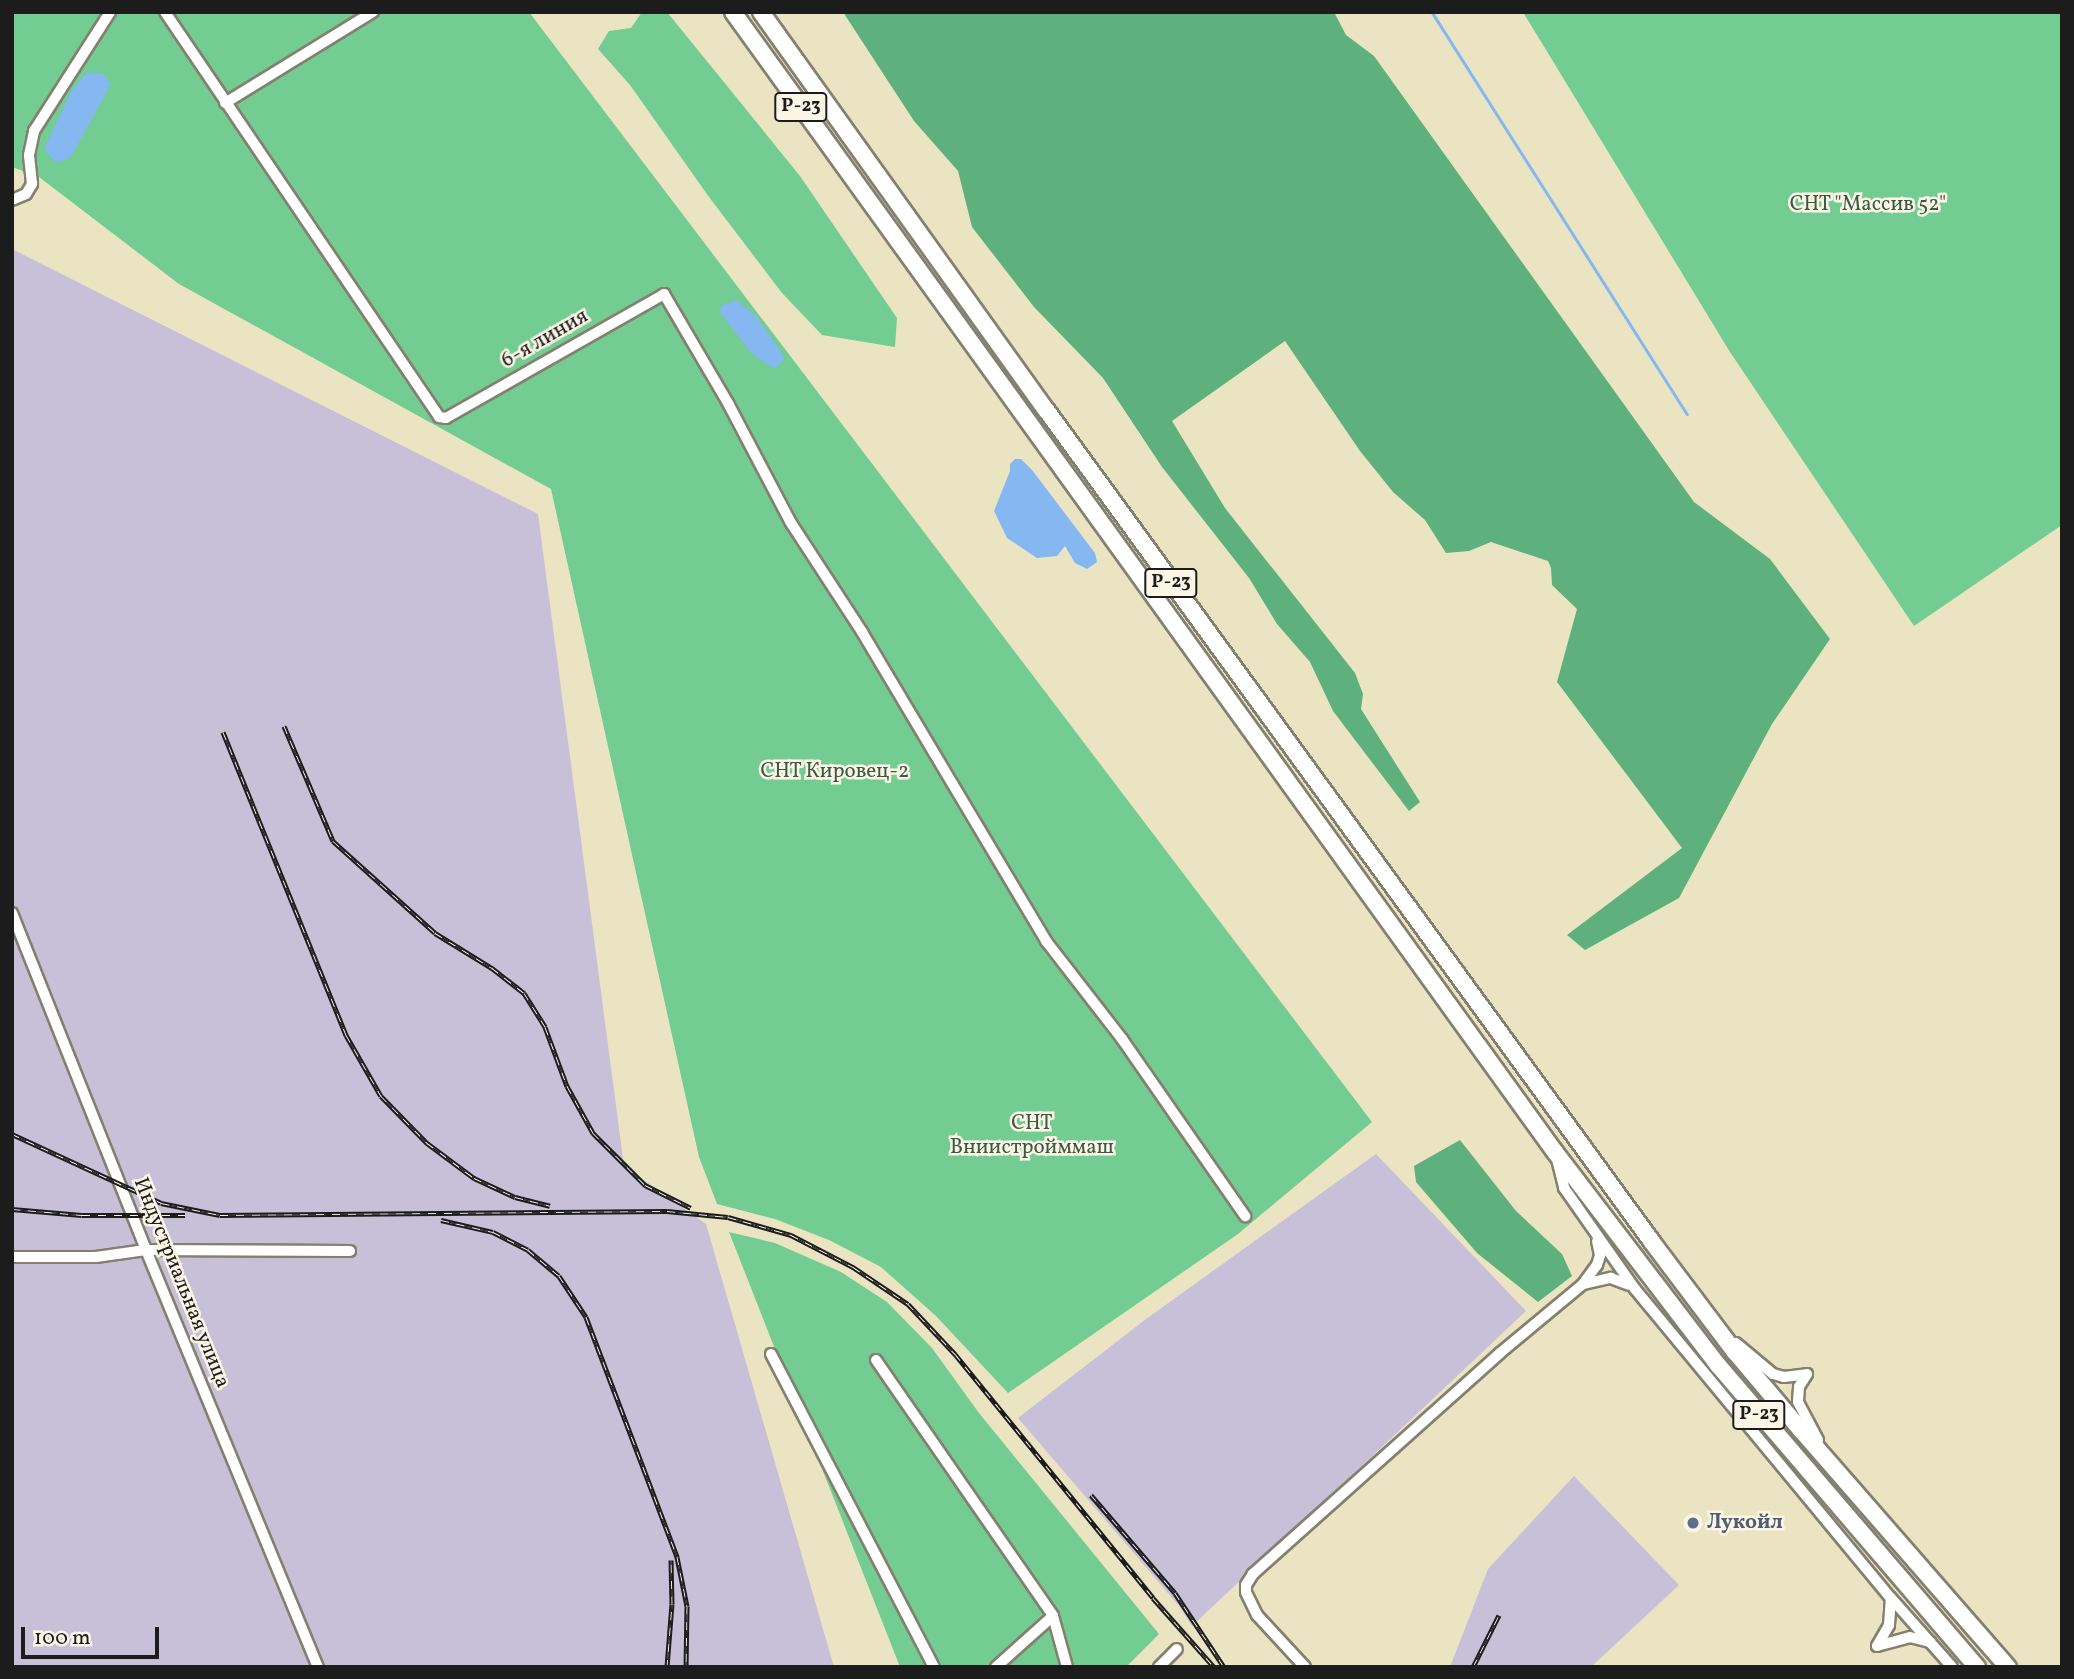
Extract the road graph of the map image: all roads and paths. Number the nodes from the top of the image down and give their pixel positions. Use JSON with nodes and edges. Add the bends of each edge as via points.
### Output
{"nodes":[{"id":1,"x":110,"y":12,"type":"edge"},
{"id":2,"x":165,"y":12,"type":"edge"},
{"id":3,"x":373,"y":12,"type":"edge"},
{"id":4,"x":733,"y":12,"type":"edge"},
{"id":5,"x":761,"y":12,"type":"edge"},
{"id":6,"x":225,"y":103,"type":"junction"},
{"id":7,"x":12,"y":200,"type":"edge"},
{"id":8,"x":12,"y":913,"type":"edge"},
{"id":9,"x":1555,"y":1152,"type":"junction"},
{"id":10,"x":1245,"y":1216,"type":"dead end"},
{"id":11,"x":1595,"y":1232,"type":"junction"},
{"id":12,"x":146,"y":1251,"type":"junction"},
{"id":13,"x":350,"y":1251,"type":"dead end"},
{"id":14,"x":12,"y":1257,"type":"edge"},
{"id":15,"x":1583,"y":1284,"type":"junction"},
{"id":16,"x":1635,"y":1289,"type":"junction"},
{"id":17,"x":1710,"y":1319,"type":"junction"},
{"id":18,"x":771,"y":1354,"type":"dead end"},
{"id":19,"x":876,"y":1360,"type":"dead end"},
{"id":20,"x":1836,"y":1471,"type":"junction"},
{"id":21,"x":1891,"y":1598,"type":"junction"},
{"id":22,"x":1053,"y":1616,"type":"junction"},
{"id":23,"x":1930,"y":1642,"type":"junction"},
{"id":24,"x":1177,"y":1649,"type":"dead end"},
{"id":25,"x":318,"y":1667,"type":"edge"},
{"id":26,"x":934,"y":1667,"type":"edge"},
{"id":27,"x":996,"y":1667,"type":"edge"},
{"id":28,"x":1067,"y":1667,"type":"edge"},
{"id":29,"x":1159,"y":1667,"type":"edge"},
{"id":30,"x":1305,"y":1667,"type":"edge"},
{"id":31,"x":1952,"y":1667,"type":"edge"},
{"id":32,"x":1977,"y":1667,"type":"edge"},
{"id":33,"x":2008,"y":1667,"type":"edge"}],
"edges":[{"from":1,"to":7,"type":"street","via":[[34,131],[29,155],[32,184],[26,194]]},
{"from":2,"to":6,"type":"street"},
{"from":3,"to":6,"type":"street"},
{"from":4,"to":9,"type":"highway","number":"Р-23"},
{"from":5,"to":17,"type":"highway","number":"Р-23"},
{"from":6,"to":10,"type":"street","name":"6-я линия","via":[[439,417],[446,418],[664,294],[791,523],[862,632],[1046,942],[1122,1039]]},
{"from":8,"to":12,"type":"street","name":"Индустриальная улица"},
{"from":9,"to":11,"type":"street","via":[[1564,1188]]},
{"from":9,"to":32,"type":"highway","number":"Р-23","via":[[1743,1395]]},
{"from":11,"to":15,"type":"street","via":[[1600,1255]]},
{"from":11,"to":16,"type":"street"},
{"from":12,"to":13,"type":"street"},
{"from":12,"to":14,"type":"street","via":[[96,1257]]},
{"from":12,"to":25,"type":"street","name":"Индустриальная улица"},
{"from":15,"to":16,"type":"street","via":[[1611,1279],[1625,1281]]},
{"from":15,"to":30,"type":"street","via":[[1253,1574],[1245,1592],[1257,1615]]},
{"from":16,"to":21,"type":"street"},
{"from":17,"to":20,"type":"highway","number":"Р-23"},
{"from":17,"to":20,"type":"street","via":[[1762,1367],[1784,1377],[1807,1374],[1799,1387],[1798,1402]]},
{"from":18,"to":26,"type":"street"},
{"from":19,"to":22,"type":"street"},
{"from":20,"to":33,"type":"highway","number":"Р-23"},
{"from":21,"to":23,"type":"street"},
{"from":21,"to":23,"type":"street","via":[[1889,1625],[1877,1646],[1910,1637]]},
{"from":22,"to":27,"type":"street"},
{"from":22,"to":28,"type":"street"},
{"from":23,"to":31,"type":"street"},
{"from":24,"to":29,"type":"street"}]}
